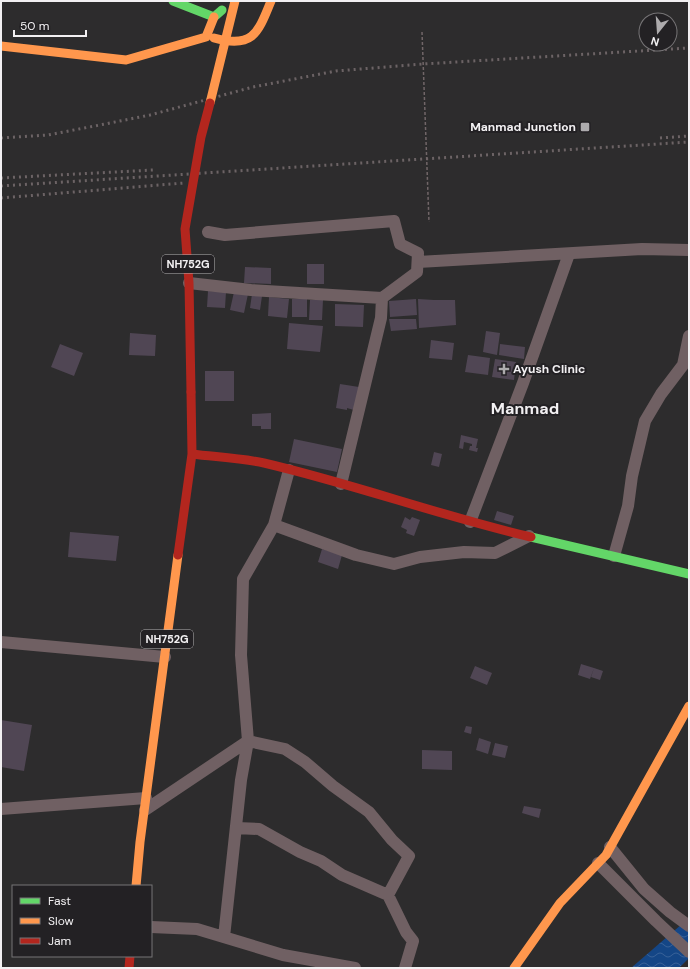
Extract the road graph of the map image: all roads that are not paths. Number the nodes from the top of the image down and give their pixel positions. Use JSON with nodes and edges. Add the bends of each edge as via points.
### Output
{"nodes":[{"id":1,"x":173,"y":1,"type":"edge"},
{"id":2,"x":226,"y":1,"type":"edge"},
{"id":3,"x":235,"y":1,"type":"edge"},
{"id":4,"x":271,"y":1,"type":"edge"},
{"id":5,"x":214,"y":17,"type":"junction"},
{"id":6,"x":206,"y":37,"type":"junction"},
{"id":7,"x":1,"y":46,"type":"edge"},
{"id":8,"x":208,"y":232,"type":"dead end"},
{"id":9,"x":689,"y":250,"type":"edge"},
{"id":10,"x":569,"y":254,"type":"junction"},
{"id":11,"x":418,"y":262,"type":"junction"},
{"id":12,"x":189,"y":283,"type":"junction"},
{"id":13,"x":382,"y":298,"type":"junction"},
{"id":14,"x":689,"y":336,"type":"edge"},
{"id":15,"x":192,"y":454,"type":"junction"},
{"id":16,"x":289,"y":470,"type":"junction"},
{"id":17,"x":340,"y":484,"type":"junction"},
{"id":18,"x":470,"y":522,"type":"junction"},
{"id":19,"x":274,"y":525,"type":"junction"},
{"id":20,"x":529,"y":536,"type":"junction"},
{"id":21,"x":614,"y":556,"type":"junction"},
{"id":22,"x":689,"y":574,"type":"edge"},
{"id":23,"x":1,"y":642,"type":"edge"},
{"id":24,"x":165,"y":657,"type":"junction"},
{"id":25,"x":689,"y":706,"type":"edge"},
{"id":26,"x":248,"y":742,"type":"junction"},
{"id":27,"x":145,"y":804,"type":"junction"},
{"id":28,"x":1,"y":809,"type":"edge"},
{"id":29,"x":236,"y":828,"type":"junction"},
{"id":30,"x":610,"y":847,"type":"junction"},
{"id":31,"x":598,"y":863,"type":"junction"},
{"id":32,"x":136,"y":885,"type":"edge"},
{"id":33,"x":388,"y":895,"type":"junction"},
{"id":34,"x":689,"y":926,"type":"edge"},
{"id":35,"x":152,"y":927,"type":"edge"},
{"id":36,"x":224,"y":937,"type":"junction"},
{"id":37,"x":689,"y":952,"type":"edge"},
{"id":38,"x":130,"y":957,"type":"edge"},
{"id":39,"x":129,"y":968,"type":"edge"},
{"id":40,"x":355,"y":968,"type":"edge"},
{"id":41,"x":405,"y":968,"type":"edge"},
{"id":42,"x":514,"y":968,"type":"edge"}],
"edges":[{"from":1,"to":5,"type":"main road"},
{"from":2,"to":5,"type":"main road","via":[[221,12]]},
{"from":3,"to":12,"type":"main road","number":"NH752G","bridge":true,"via":[[201,137],[185,229]]},
{"from":4,"to":6,"type":"main road","via":[[260,25],[249,39],[239,42]]},
{"from":5,"to":6,"type":"main road"},
{"from":6,"to":7,"type":"main road","via":[[126,60]]},
{"from":8,"to":11,"type":"street","via":[[225,235],[394,221],[400,244],[418,253]]},
{"from":9,"to":10,"type":"street","via":[[642,249]]},
{"from":10,"to":11,"type":"street"},
{"from":10,"to":18,"type":"street"},
{"from":11,"to":13,"type":"street","via":[[417,272]]},
{"from":12,"to":13,"type":"street","via":[[251,290]]},
{"from":12,"to":15,"type":"main road","number":"NH752G","bridge":true},
{"from":13,"to":17,"type":"street","via":[[381,318]]},
{"from":14,"to":21,"type":"street","via":[[683,365],[645,421],[628,506]]},
{"from":15,"to":16,"type":"main road","via":[[263,463]]},
{"from":15,"to":24,"type":"main road","number":"NH752G"},
{"from":16,"to":17,"type":"main road"},
{"from":16,"to":19,"type":"street"},
{"from":17,"to":18,"type":"main road"},
{"from":18,"to":20,"type":"main road"},
{"from":19,"to":20,"type":"street","via":[[356,555],[394,564],[420,557],[464,552],[495,553]]},
{"from":19,"to":26,"type":"street","via":[[244,579],[240,655]]},
{"from":20,"to":21,"type":"main road"},
{"from":21,"to":22,"type":"main road"},
{"from":23,"to":24,"type":"street"},
{"from":24,"to":27,"type":"main road","number":"NH752G"},
{"from":25,"to":30,"type":"main road"},
{"from":26,"to":27,"type":"street"},
{"from":26,"to":29,"type":"street"},
{"from":26,"to":33,"type":"street","via":[[285,749],[369,812],[409,856]]},
{"from":27,"to":28,"type":"street"},
{"from":27,"to":32,"type":"main road","number":"NH752G"},
{"from":29,"to":33,"type":"street","via":[[258,829],[321,861],[342,875]]},
{"from":29,"to":36,"type":"street"},
{"from":30,"to":31,"type":"main road"},
{"from":30,"to":34,"type":"street","via":[[644,889]]},
{"from":31,"to":37,"type":"street"},
{"from":31,"to":42,"type":"main road","via":[[560,903]]},
{"from":33,"to":41,"type":"street","via":[[413,941]]},
{"from":35,"to":36,"type":"street","via":[[197,928]]},
{"from":36,"to":40,"type":"street","via":[[283,955]]},
{"from":38,"to":39,"type":"main road"}]}
